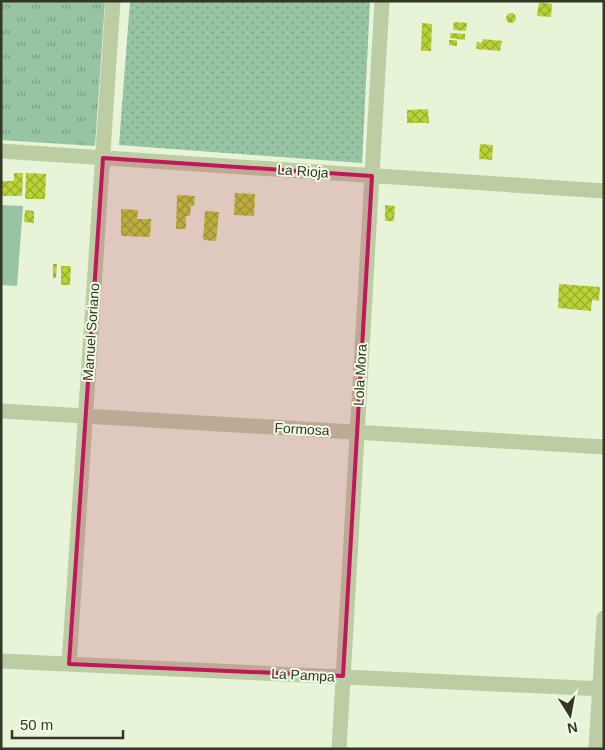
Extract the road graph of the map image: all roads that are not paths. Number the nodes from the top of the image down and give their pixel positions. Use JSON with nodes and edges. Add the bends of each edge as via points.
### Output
{"nodes":[{"id":1,"x":113,"y":1,"type":"edge"},
{"id":2,"x":382,"y":1,"type":"edge"},
{"id":3,"x":1,"y":151,"type":"edge"},
{"id":4,"x":103,"y":158,"type":"junction"},
{"id":5,"x":372,"y":176,"type":"junction"},
{"id":6,"x":604,"y":191,"type":"edge"},
{"id":7,"x":1,"y":411,"type":"edge"},
{"id":8,"x":85,"y":416,"type":"junction"},
{"id":9,"x":357,"y":432,"type":"junction"},
{"id":10,"x":604,"y":447,"type":"edge"},
{"id":11,"x":604,"y":618,"type":"edge"},
{"id":12,"x":1,"y":660,"type":"edge"},
{"id":13,"x":69,"y":664,"type":"junction"},
{"id":14,"x":343,"y":676,"type":"junction"},
{"id":15,"x":602,"y":688,"type":"edge"},
{"id":16,"x":339,"y":749,"type":"edge"},
{"id":17,"x":596,"y":749,"type":"edge"}],
"edges":[{"from":1,"to":4,"type":"street","name":"Manuel Soriano"},
{"from":2,"to":5,"type":"street","name":"Lola Mora"},
{"from":3,"to":4,"type":"street","name":"La Rioja"},
{"from":4,"to":5,"type":"street","name":"La Rioja"},
{"from":4,"to":8,"type":"street","name":"Manuel Soriano"},
{"from":5,"to":6,"type":"street","name":"La Rioja"},
{"from":5,"to":9,"type":"street","name":"Lola Mora"},
{"from":7,"to":8,"type":"street","name":"Formosa"},
{"from":8,"to":9,"type":"street","name":"Formosa"},
{"from":8,"to":13,"type":"street","name":"Manuel Soriano"},
{"from":9,"to":10,"type":"street","name":"Formosa"},
{"from":9,"to":14,"type":"street","name":"Lola Mora"},
{"from":11,"to":15,"type":"street"},
{"from":12,"to":13,"type":"street","name":"La Pampa"},
{"from":13,"to":14,"type":"street","name":"La Pampa"},
{"from":14,"to":15,"type":"street","name":"La Pampa"},
{"from":14,"to":16,"type":"street","name":"Lola Mora"},
{"from":15,"to":17,"type":"street"}]}
